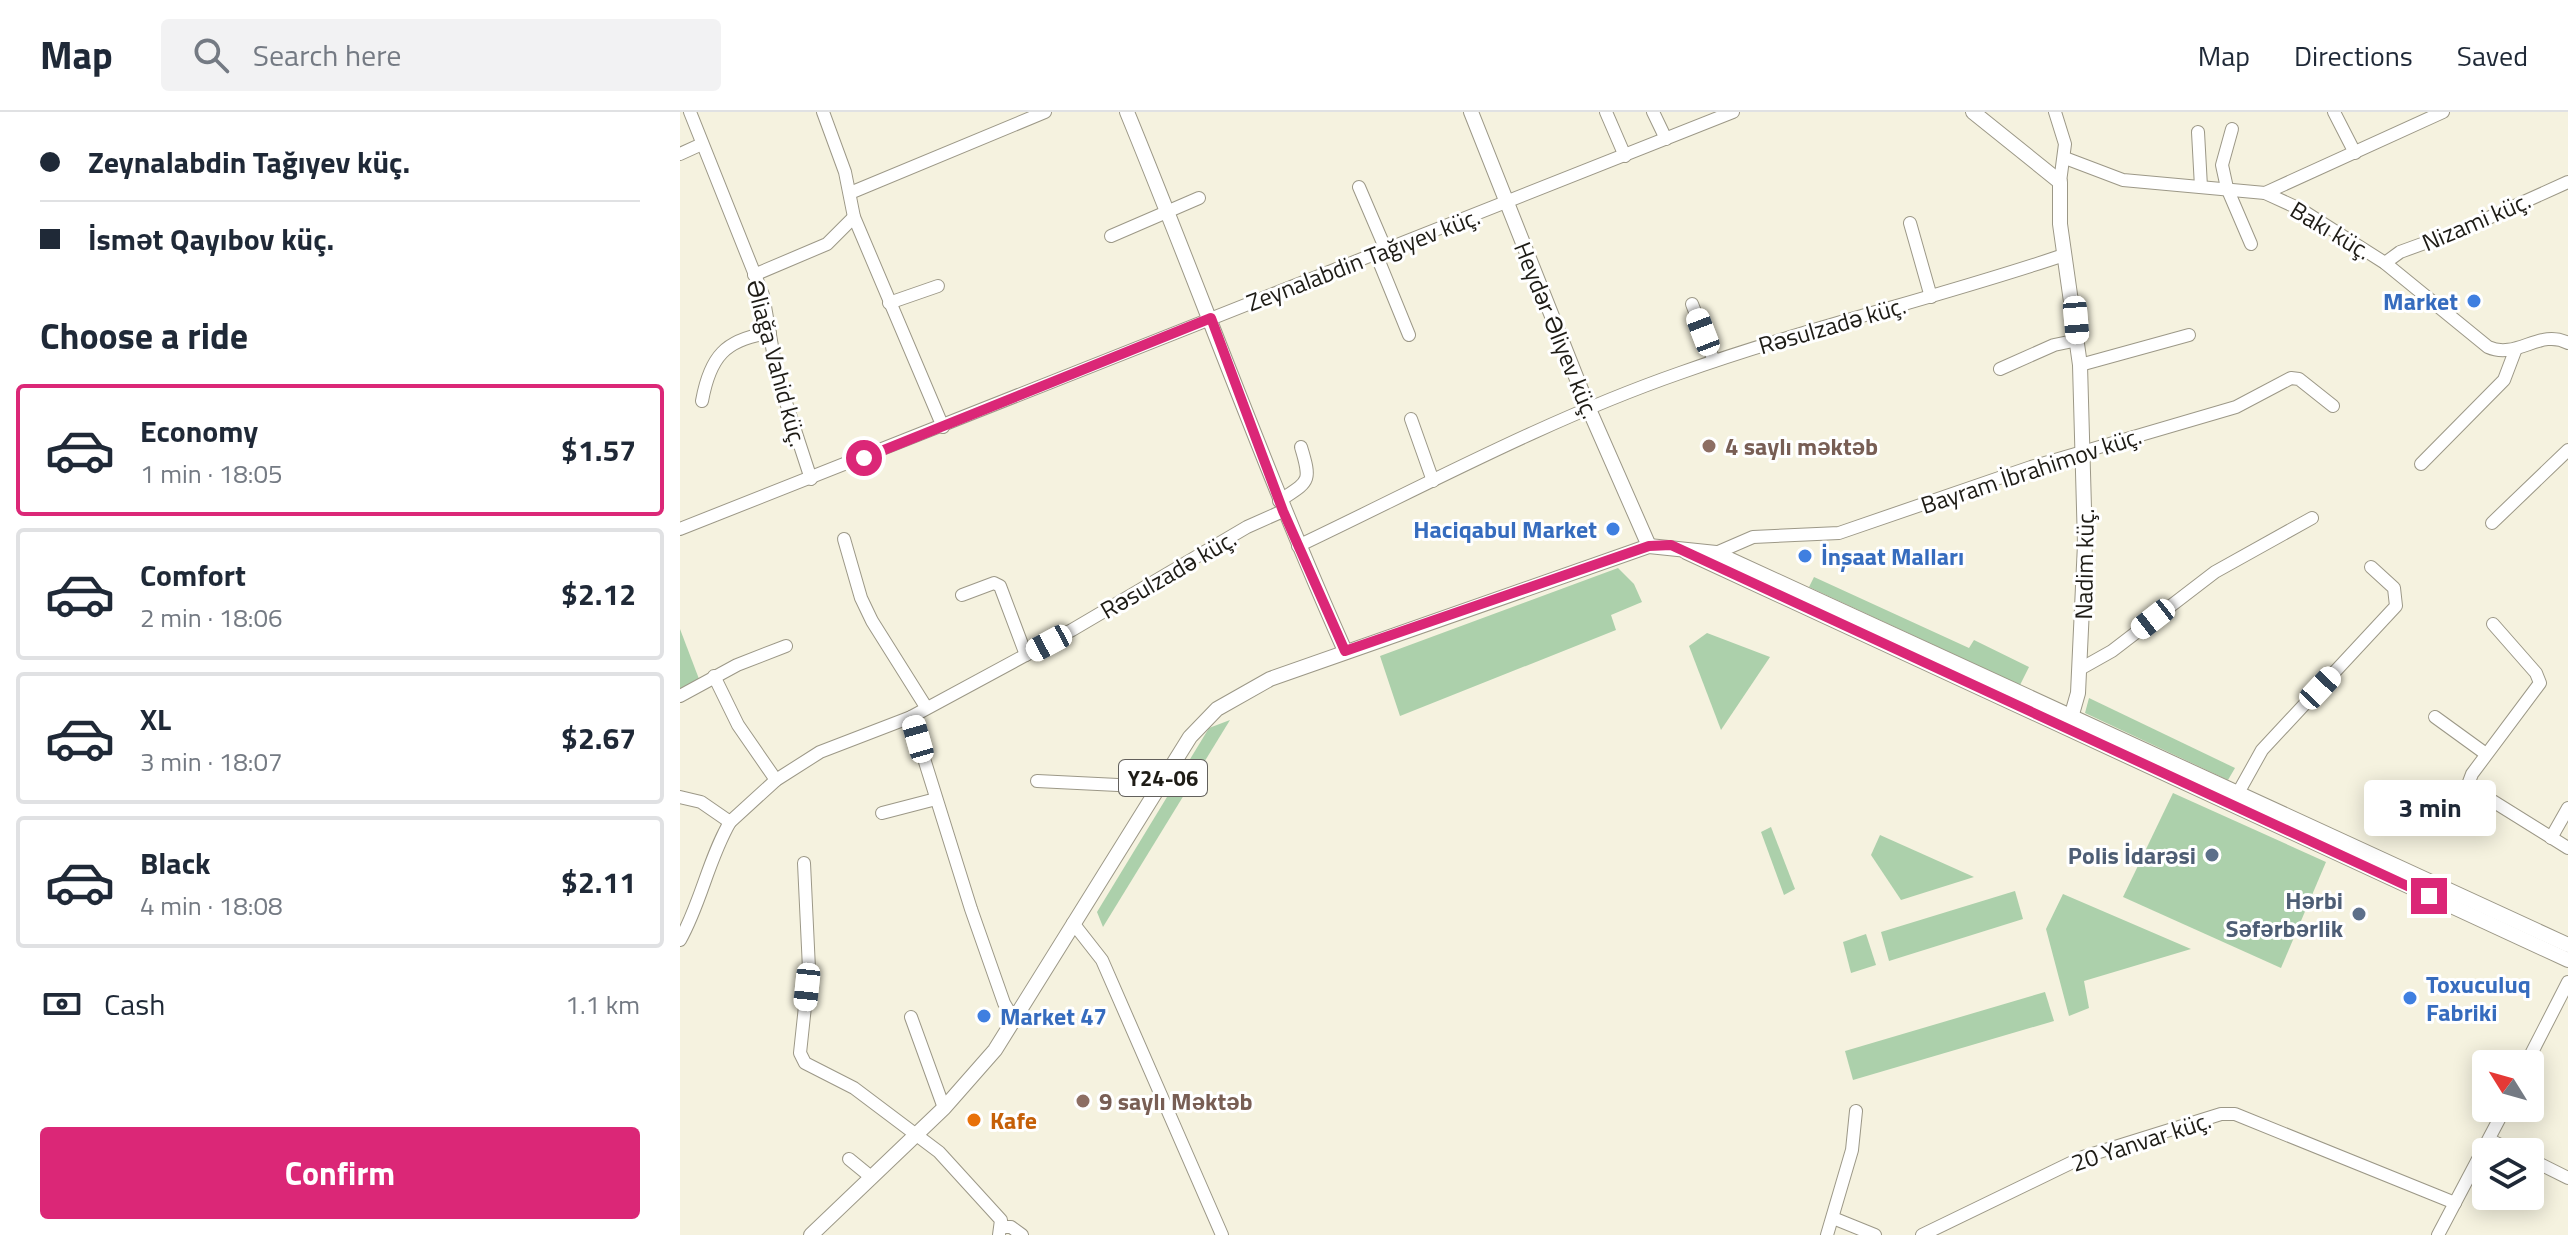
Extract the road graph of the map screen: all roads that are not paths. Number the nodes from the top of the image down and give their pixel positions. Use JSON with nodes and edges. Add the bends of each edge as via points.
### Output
{"nodes":[{"id":1,"x":690,"y":112,"type":"edge"},
{"id":2,"x":823,"y":112,"type":"edge"},
{"id":3,"x":1045,"y":112,"type":"edge"},
{"id":4,"x":1127,"y":112,"type":"edge"},
{"id":5,"x":1471,"y":112,"type":"edge"},
{"id":6,"x":1606,"y":112,"type":"edge"},
{"id":7,"x":1653,"y":112,"type":"edge"},
{"id":8,"x":1733,"y":112,"type":"edge"},
{"id":9,"x":1973,"y":112,"type":"edge"},
{"id":10,"x":2055,"y":112,"type":"edge"},
{"id":11,"x":2334,"y":112,"type":"edge"},
{"id":12,"x":2443,"y":112,"type":"edge"},
{"id":13,"x":2232,"y":129,"type":"dead end"},
{"id":14,"x":2198,"y":132,"type":"dead end"},
{"id":15,"x":1666,"y":139,"type":"junction"},
{"id":16,"x":702,"y":144,"type":"junction"},
{"id":17,"x":2355,"y":153,"type":"junction"},
{"id":18,"x":680,"y":154,"type":"edge"},
{"id":19,"x":1625,"y":156,"type":"junction"},
{"id":20,"x":2065,"y":158,"type":"junction"},
{"id":21,"x":2060,"y":182,"type":"junction"},
{"id":22,"x":2568,"y":182,"type":"edge"},
{"id":23,"x":1359,"y":187,"type":"dead end"},
{"id":24,"x":2201,"y":187,"type":"junction"},
{"id":25,"x":2227,"y":188,"type":"junction"},
{"id":26,"x":850,"y":193,"type":"junction"},
{"id":27,"x":2265,"y":193,"type":"junction"},
{"id":28,"x":1199,"y":198,"type":"dead end"},
{"id":29,"x":1506,"y":204,"type":"junction"},
{"id":30,"x":1168,"y":211,"type":"junction"},
{"id":31,"x":854,"y":217,"type":"junction"},
{"id":32,"x":1910,"y":223,"type":"dead end"},
{"id":33,"x":1111,"y":236,"type":"dead end"},
{"id":34,"x":2251,"y":244,"type":"dead end"},
{"id":35,"x":1381,"y":252,"type":"junction"},
{"id":36,"x":2064,"y":255,"type":"junction"},
{"id":37,"x":2385,"y":263,"type":"junction"},
{"id":38,"x":754,"y":275,"type":"junction"},
{"id":39,"x":938,"y":286,"type":"dead end"},
{"id":40,"x":1931,"y":297,"type":"junction"},
{"id":41,"x":889,"y":303,"type":"junction"},
{"id":42,"x":1692,"y":304,"type":"dead end"},
{"id":43,"x":1211,"y":318,"type":"junction"},
{"id":44,"x":770,"y":333,"type":"junction"},
{"id":45,"x":1409,"y":335,"type":"dead end"},
{"id":46,"x":2189,"y":335,"type":"dead end"},
{"id":47,"x":2078,"y":340,"type":"junction"},
{"id":48,"x":2568,"y":343,"type":"edge"},
{"id":49,"x":2515,"y":351,"type":"junction"},
{"id":50,"x":1714,"y":361,"type":"junction"},
{"id":51,"x":2080,"y":365,"type":"junction"},
{"id":52,"x":2000,"y":369,"type":"dead end"},
{"id":53,"x":702,"y":401,"type":"dead end"},
{"id":54,"x":2333,"y":406,"type":"dead end"},
{"id":55,"x":1588,"y":407,"type":"junction"},
{"id":56,"x":1411,"y":419,"type":"dead end"},
{"id":57,"x":943,"y":427,"type":"junction"},
{"id":58,"x":1301,"y":447,"type":"dead end"},
{"id":59,"x":2568,"y":450,"type":"edge"},
{"id":60,"x":2084,"y":454,"type":"junction"},
{"id":61,"x":2421,"y":464,"type":"dead end"},
{"id":62,"x":811,"y":479,"type":"junction"},
{"id":63,"x":1433,"y":481,"type":"junction"},
{"id":64,"x":1281,"y":506,"type":"junction"},
{"id":65,"x":2312,"y":518,"type":"dead end"},
{"id":66,"x":2492,"y":523,"type":"dead end"},
{"id":67,"x":680,"y":529,"type":"edge"},
{"id":68,"x":844,"y":539,"type":"dead end"},
{"id":69,"x":1298,"y":546,"type":"junction"},
{"id":70,"x":1649,"y":546,"type":"junction"},
{"id":71,"x":1678,"y":548,"type":"junction"},
{"id":72,"x":1716,"y":553,"type":"junction"},
{"id":73,"x":2371,"y":567,"type":"dead end"},
{"id":74,"x":962,"y":595,"type":"dead end"},
{"id":75,"x":2493,"y":624,"type":"dead end"},
{"id":76,"x":786,"y":646,"type":"dead end"},
{"id":77,"x":1345,"y":651,"type":"junction"},
{"id":78,"x":1026,"y":655,"type":"junction"},
{"id":79,"x":2080,"y":669,"type":"junction"},
{"id":80,"x":714,"y":676,"type":"junction"},
{"id":81,"x":680,"y":696,"type":"edge"},
{"id":82,"x":926,"y":707,"type":"junction"},
{"id":83,"x":911,"y":717,"type":"junction"},
{"id":84,"x":2435,"y":717,"type":"dead end"},
{"id":85,"x":2070,"y":722,"type":"junction"},
{"id":86,"x":2486,"y":754,"type":"junction"},
{"id":87,"x":776,"y":780,"type":"junction"},
{"id":88,"x":1037,"y":781,"type":"dead end"},
{"id":89,"x":1155,"y":790,"type":"junction"},
{"id":90,"x":2238,"y":793,"type":"junction"},
{"id":91,"x":680,"y":795,"type":"edge"},
{"id":92,"x":936,"y":799,"type":"junction"},
{"id":93,"x":2568,"y":808,"type":"edge"},
{"id":94,"x":882,"y":813,"type":"dead end"},
{"id":95,"x":730,"y":822,"type":"junction"},
{"id":96,"x":2551,"y":838,"type":"junction"},
{"id":97,"x":2568,"y":848,"type":"edge"},
{"id":98,"x":804,"y":863,"type":"dead end"},
{"id":99,"x":1073,"y":923,"type":"junction"},
{"id":100,"x":680,"y":940,"type":"edge"},
{"id":101,"x":2568,"y":945,"type":"edge"},
{"id":102,"x":2568,"y":960,"type":"edge"},
{"id":103,"x":2568,"y":982,"type":"edge"},
{"id":104,"x":911,"y":1017,"type":"dead end"},
{"id":105,"x":1014,"y":1020,"type":"junction"},
{"id":106,"x":2533,"y":1050,"type":"edge"},
{"id":107,"x":944,"y":1108,"type":"junction"},
{"id":108,"x":1856,"y":1111,"type":"dead end"},
{"id":109,"x":916,"y":1135,"type":"junction"},
{"id":110,"x":849,"y":1159,"type":"dead end"},
{"id":111,"x":2544,"y":1166,"type":"edge"},
{"id":112,"x":2472,"y":1172,"type":"edge"},
{"id":113,"x":871,"y":1177,"type":"junction"},
{"id":114,"x":2568,"y":1178,"type":"edge"},
{"id":115,"x":2455,"y":1203,"type":"junction"},
{"id":116,"x":1833,"y":1218,"type":"junction"},
{"id":117,"x":1001,"y":1231,"type":"edge"},
{"id":118,"x":811,"y":1235,"type":"edge"},
{"id":119,"x":1022,"y":1235,"type":"edge"},
{"id":120,"x":1222,"y":1235,"type":"edge"},
{"id":121,"x":1827,"y":1235,"type":"edge"},
{"id":122,"x":1875,"y":1235,"type":"edge"},
{"id":123,"x":1923,"y":1235,"type":"edge"},
{"id":124,"x":2438,"y":1235,"type":"edge"}],
"edges":[{"from":1,"to":16,"type":"street","name":"Əliağa Vahid küç."},
{"from":2,"to":26,"type":"street"},
{"from":3,"to":26,"type":"street"},
{"from":4,"to":30,"type":"main road"},
{"from":5,"to":29,"type":"main road","name":"Heydər Əliyev küç."},
{"from":6,"to":19,"type":"street"},
{"from":7,"to":15,"type":"street"},
{"from":8,"to":15,"type":"street","name":"Zeynalabdin Tağıyev küç."},
{"from":9,"to":21,"type":"main road"},
{"from":10,"to":20,"type":"street","name":"Nadim küç."},
{"from":11,"to":17,"type":"street"},
{"from":12,"to":17,"type":"street"},
{"from":13,"to":25,"type":"street","via":[[2222,165]]},
{"from":14,"to":24,"type":"street"},
{"from":15,"to":19,"type":"street","name":"Zeynalabdin Tağıyev küç."},
{"from":16,"to":18,"type":"street"},
{"from":16,"to":38,"type":"street","name":"Əliağa Vahid küç."},
{"from":17,"to":27,"type":"street"},
{"from":19,"to":29,"type":"street","name":"Zeynalabdin Tağıyev küç."},
{"from":20,"to":21,"type":"street","name":"Nadim küç."},
{"from":20,"to":24,"type":"street","name":"Bakı küç.","via":[[2123,180]]},
{"from":21,"to":36,"type":"main road","name":"Nadim küç."},
{"from":22,"to":37,"type":"street","name":"Nizami küç."},
{"from":23,"to":35,"type":"street"},
{"from":24,"to":25,"type":"street","name":"Bakı küç."},
{"from":25,"to":27,"type":"street","name":"Bakı küç."},
{"from":25,"to":34,"type":"street"},
{"from":26,"to":31,"type":"street"},
{"from":27,"to":37,"type":"street","name":"Bakı küç."},
{"from":28,"to":30,"type":"street"},
{"from":29,"to":35,"type":"street","name":"Zeynalabdin Tağıyev küç."},
{"from":29,"to":55,"type":"main road","name":"Heydər Əliyev küç."},
{"from":30,"to":33,"type":"street"},
{"from":30,"to":43,"type":"main road"},
{"from":31,"to":38,"type":"street","via":[[827,244]]},
{"from":31,"to":41,"type":"street"},
{"from":32,"to":40,"type":"street"},
{"from":35,"to":43,"type":"street","name":"Zeynalabdin Tağıyev küç."},
{"from":35,"to":45,"type":"street"},
{"from":36,"to":40,"type":"street","name":"Rəsulzadə küç."},
{"from":36,"to":47,"type":"main road","name":"Nadim küç."},
{"from":37,"to":49,"type":"street","name":"Bakı küç.","via":[[2488,347]]},
{"from":38,"to":44,"type":"street","name":"Əliağa Vahid küç."},
{"from":39,"to":41,"type":"street"},
{"from":40,"to":50,"type":"street","name":"Rəsulzadə küç."},
{"from":41,"to":57,"type":"street"},
{"from":42,"to":50,"type":"street"},
{"from":43,"to":57,"type":"street","name":"Zeynalabdin Tağıyev küç."},
{"from":43,"to":64,"type":"main road"},
{"from":44,"to":53,"type":"street","via":[[732,343],[707,372]]},
{"from":44,"to":62,"type":"street","name":"Əliağa Vahid küç.","via":[[788,416]]},
{"from":46,"to":51,"type":"street"},
{"from":47,"to":51,"type":"main road","name":"Nadim küç."},
{"from":47,"to":52,"type":"street"},
{"from":48,"to":49,"type":"street","via":[[2551,337]]},
{"from":49,"to":61,"type":"street","via":[[2504,380]]},
{"from":50,"to":55,"type":"street","name":"Rəsulzadə küç."},
{"from":51,"to":60,"type":"main road","name":"Nadim küç."},
{"from":54,"to":60,"type":"street","name":"Bayram İbrahimov küç.","via":[[2291,378],[2236,407]]},
{"from":55,"to":63,"type":"street","name":"Rəsulzadə küç."},
{"from":55,"to":70,"type":"main road","name":"Heydər Əliyev küç."},
{"from":56,"to":63,"type":"street"},
{"from":57,"to":62,"type":"street","name":"Zeynalabdin Tağıyev küç."},
{"from":58,"to":64,"type":"street","name":"Rəsulzadə küç.","via":[[1307,482]]},
{"from":59,"to":66,"type":"street"},
{"from":60,"to":72,"type":"street","name":"Bayram İbrahimov küç.","via":[[1839,533],[1753,537]]},
{"from":60,"to":79,"type":"main road","name":"Nadim küç."},
{"from":62,"to":67,"type":"street","name":"Zeynalabdin Tağıyev küç."},
{"from":63,"to":69,"type":"street","name":"Rəsulzadə küç."},
{"from":64,"to":69,"type":"main road"},
{"from":64,"to":78,"type":"street","name":"Rəsulzadə küç."},
{"from":65,"to":79,"type":"street","via":[[2215,572],[2112,651]]},
{"from":68,"to":82,"type":"street","via":[[872,621]]},
{"from":69,"to":77,"type":"main road"},
{"from":70,"to":71,"type":"main road","number":"Y24-06"},
{"from":70,"to":77,"type":"main road","number":"Y24-06"},
{"from":71,"to":72,"type":"main road","number":"Y24-06"},
{"from":71,"to":85,"type":"main road","number":"Y24-06"},
{"from":72,"to":85,"type":"main road","number":"Y24-06"},
{"from":73,"to":90,"type":"street","via":[[2394,588],[2396,606],[2262,750]]},
{"from":74,"to":78,"type":"street","via":[[994,583],[1000,586]]},
{"from":75,"to":86,"type":"street","via":[[2540,683]]},
{"from":76,"to":80,"type":"street"},
{"from":77,"to":89,"type":"main road","number":"Y24-06","via":[[1270,679],[1217,709],[1190,737]]},
{"from":78,"to":82,"type":"street","name":"Rəsulzadə küç."},
{"from":79,"to":85,"type":"main road","name":"Nadim küç."},
{"from":80,"to":81,"type":"street"},
{"from":80,"to":87,"type":"street","via":[[738,725]]},
{"from":82,"to":83,"type":"street","name":"Rəsulzadə küç."},
{"from":83,"to":87,"type":"street","name":"Rəsulzadə küç.","via":[[820,752]]},
{"from":83,"to":92,"type":"street"},
{"from":84,"to":86,"type":"street"},
{"from":85,"to":90,"type":"main road","number":"Y24-06"},
{"from":85,"to":102,"type":"main road","number":"Y24-06"},
{"from":86,"to":96,"type":"street","via":[[2469,782],[2475,790]]},
{"from":87,"to":95,"type":"street","name":"Rəsulzadə küç."},
{"from":88,"to":89,"type":"street"},
{"from":89,"to":99,"type":"main road","number":"Y24-06"},
{"from":90,"to":101,"type":"main road","number":"Y24-06"},
{"from":91,"to":95,"type":"street"},
{"from":92,"to":94,"type":"street"},
{"from":92,"to":105,"type":"street"},
{"from":93,"to":96,"type":"street"},
{"from":95,"to":100,"type":"street"},
{"from":96,"to":97,"type":"street"},
{"from":98,"to":109,"type":"street","via":[[809,969],[800,1053],[805,1063],[854,1088]]},
{"from":99,"to":105,"type":"main road","number":"Y24-06"},
{"from":99,"to":120,"type":"street","via":[[1102,960]]},
{"from":103,"to":106,"type":"street"},
{"from":104,"to":107,"type":"street"},
{"from":105,"to":107,"type":"main road","number":"Y24-06"},
{"from":107,"to":109,"type":"main road","number":"Y24-06"},
{"from":108,"to":116,"type":"street","via":[[1852,1150]]},
{"from":109,"to":113,"type":"main road","number":"Y24-06"},
{"from":109,"to":117,"type":"street","via":[[952,1163],[1001,1220]]},
{"from":110,"to":113,"type":"street"},
{"from":111,"to":114,"type":"street"},
{"from":112,"to":115,"type":"street"},
{"from":113,"to":118,"type":"main road","number":"Y24-06"},
{"from":115,"to":123,"type":"street","name":"20 Yanvar küç.","via":[[2235,1114],[2221,1114],[2083,1157]]},
{"from":115,"to":124,"type":"street"},
{"from":116,"to":121,"type":"street"},
{"from":116,"to":122,"type":"street"},
{"from":117,"to":119,"type":"street","via":[[1011,1227]]}]}
